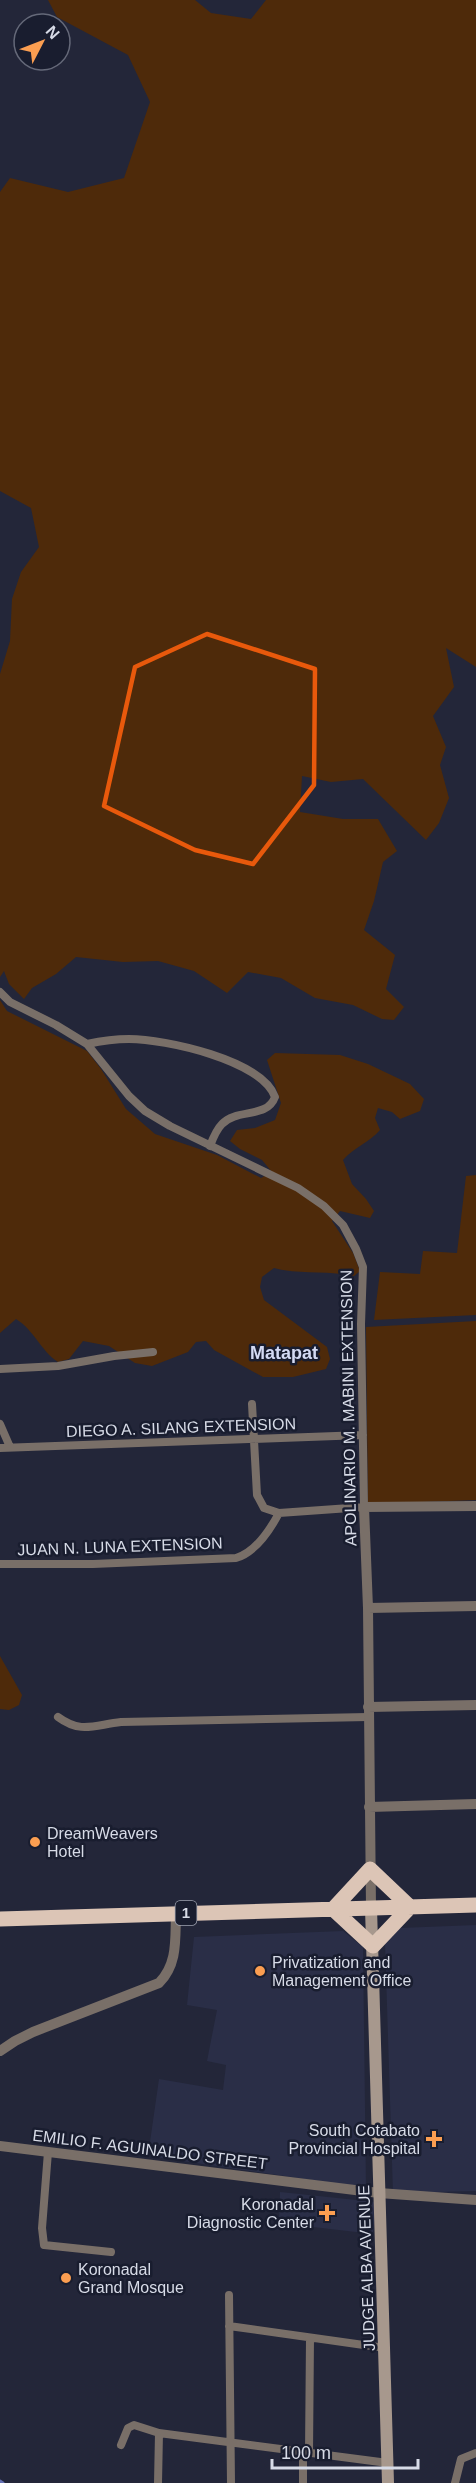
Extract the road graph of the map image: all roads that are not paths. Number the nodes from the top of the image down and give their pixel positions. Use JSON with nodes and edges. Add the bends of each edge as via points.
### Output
{"nodes":[{"id":1,"x":0,"y":992,"type":"edge"},
{"id":2,"x":87,"y":1044,"type":"junction"},
{"id":3,"x":210,"y":1146,"type":"junction"},
{"id":4,"x":153,"y":1352,"type":"dead end"},
{"id":5,"x":0,"y":1369,"type":"edge"},
{"id":6,"x":252,"y":1404,"type":"dead end"},
{"id":7,"x":0,"y":1424,"type":"edge"},
{"id":8,"x":3,"y":1435,"type":"edge"},
{"id":9,"x":363,"y":1435,"type":"junction"},
{"id":10,"x":255,"y":1439,"type":"junction"},
{"id":11,"x":10,"y":1447,"type":"junction"},
{"id":12,"x":0,"y":1448,"type":"edge"},
{"id":13,"x":476,"y":1506,"type":"edge"},
{"id":14,"x":364,"y":1507,"type":"junction"},
{"id":15,"x":279,"y":1513,"type":"junction"},
{"id":16,"x":0,"y":1564,"type":"edge"},
{"id":17,"x":476,"y":1606,"type":"edge"},
{"id":18,"x":368,"y":1608,"type":"junction"},
{"id":19,"x":476,"y":1705,"type":"edge"},
{"id":20,"x":368,"y":1712,"type":"junction"},
{"id":21,"x":58,"y":1717,"type":"dead end"},
{"id":22,"x":476,"y":1804,"type":"edge"},
{"id":23,"x":369,"y":1807,"type":"junction"},
{"id":24,"x":370,"y":1869,"type":"junction"},
{"id":25,"x":476,"y":1905,"type":"edge"},
{"id":26,"x":410,"y":1907,"type":"junction"},
{"id":27,"x":371,"y":1908,"type":"junction"},
{"id":28,"x":333,"y":1909,"type":"junction"},
{"id":29,"x":176,"y":1914,"type":"junction"},
{"id":30,"x":0,"y":1918,"type":"edge"},
{"id":31,"x":373,"y":1946,"type":"junction"},
{"id":32,"x":0,"y":2051,"type":"edge"},
{"id":33,"x":0,"y":2146,"type":"edge"},
{"id":34,"x":48,"y":2152,"type":"junction"},
{"id":35,"x":379,"y":2193,"type":"junction"},
{"id":36,"x":476,"y":2200,"type":"edge"},
{"id":37,"x":111,"y":2252,"type":"dead end"},
{"id":38,"x":229,"y":2295,"type":"dead end"},
{"id":39,"x":229,"y":2326,"type":"junction"},
{"id":40,"x":309,"y":2338,"type":"junction"},
{"id":41,"x":385,"y":2348,"type":"junction"},
{"id":42,"x":159,"y":2433,"type":"junction"},
{"id":43,"x":231,"y":2442,"type":"junction"},
{"id":44,"x":121,"y":2445,"type":"dead end"},
{"id":45,"x":306,"y":2452,"type":"junction"},
{"id":46,"x":476,"y":2453,"type":"edge"},
{"id":47,"x":388,"y":2463,"type":"junction"},
{"id":48,"x":158,"y":2483,"type":"edge"},
{"id":49,"x":231,"y":2483,"type":"edge"},
{"id":50,"x":303,"y":2483,"type":"edge"},
{"id":51,"x":388,"y":2483,"type":"edge"},
{"id":52,"x":455,"y":2483,"type":"edge"}],
"edges":[{"from":1,"to":2,"type":"street","name":"APOLINARIO M. MABINI EXTENSION","via":[[10,1002]]},
{"from":2,"to":3,"type":"street","name":"APOLINARIO M. MABINI EXTENSION","via":[[145,1111]]},
{"from":2,"to":3,"type":"street","via":[[132,1039],[165,1044],[242,1065],[259,1075],[272,1088],[272,1104],[264,1110],[232,1116],[216,1131]]},
{"from":3,"to":9,"type":"street","name":"APOLINARIO M. MABINI EXTENSION","via":[[298,1188],[324,1206],[343,1225],[356,1249],[363,1267]]},
{"from":4,"to":5,"type":"street","via":[[58,1366]]},
{"from":6,"to":10,"type":"street"},
{"from":7,"to":8,"type":"street"},
{"from":8,"to":11,"type":"street"},
{"from":9,"to":10,"type":"street","name":"DIEGO A. SILANG EXTENSION"},
{"from":9,"to":14,"type":"street","name":"APOLINARIO M. MABINI EXTENSION"},
{"from":10,"to":11,"type":"street","name":"DIEGO A. SILANG EXTENSION"},
{"from":10,"to":15,"type":"street","via":[[259,1502]]},
{"from":11,"to":12,"type":"street","name":"DIEGO A. SILANG EXTENSION"},
{"from":13,"to":14,"type":"street"},
{"from":14,"to":15,"type":"street"},
{"from":14,"to":18,"type":"street","name":"APOLINARIO M. MABINI EXTENSION"},
{"from":15,"to":16,"type":"street","name":"JUAN N. LUNA EXTENSION","via":[[261,1540],[236,1558]]},
{"from":17,"to":18,"type":"street"},
{"from":18,"to":20,"type":"street","name":"APOLINARIO M. MABINI EXTENSION"},
{"from":19,"to":20,"type":"street"},
{"from":20,"to":21,"type":"street","via":[[121,1722],[84,1729]]},
{"from":20,"to":23,"type":"street","name":"APOLINARIO M. MABINI EXTENSION"},
{"from":22,"to":23,"type":"street"},
{"from":23,"to":24,"type":"street","name":"APOLINARIO M. MABINI EXTENSION"},
{"from":24,"to":26,"type":"highway"},
{"from":24,"to":27,"type":"street","name":"APOLINARIO M. MABINI EXTENSION"},
{"from":24,"to":28,"type":"highway"},
{"from":25,"to":26,"type":"highway","number":"1"},
{"from":26,"to":27,"type":"highway","number":"1"},
{"from":26,"to":31,"type":"highway"},
{"from":27,"to":28,"type":"highway","number":"1"},
{"from":27,"to":31,"type":"main road","name":"JUDGE ALBA AVENUE"},
{"from":28,"to":29,"type":"highway","number":"1"},
{"from":28,"to":31,"type":"highway"},
{"from":29,"to":30,"type":"highway","number":"1"},
{"from":29,"to":32,"type":"street","via":[[174,1960],[159,1983],[33,2032]]},
{"from":31,"to":35,"type":"main road","name":"JUDGE ALBA AVENUE"},
{"from":33,"to":34,"type":"street","name":"EMILIO F. AGUINALDO STREET"},
{"from":34,"to":35,"type":"street","name":"EMILIO F. AGUINALDO STREET"},
{"from":34,"to":37,"type":"street","via":[[44,2245]]},
{"from":35,"to":36,"type":"street","name":"EMILIO F. AGUINALDO STREET"},
{"from":35,"to":41,"type":"main road","name":"JUDGE ALBA AVENUE"},
{"from":38,"to":39,"type":"street"},
{"from":39,"to":40,"type":"street"},
{"from":39,"to":43,"type":"street"},
{"from":40,"to":41,"type":"street"},
{"from":40,"to":45,"type":"street"},
{"from":41,"to":47,"type":"main road","name":"JUDGE ALBA AVENUE"},
{"from":42,"to":43,"type":"street"},
{"from":42,"to":44,"type":"street","via":[[134,2425],[128,2428]]},
{"from":42,"to":48,"type":"street"},
{"from":43,"to":45,"type":"street"},
{"from":43,"to":49,"type":"street"},
{"from":45,"to":47,"type":"street"},
{"from":45,"to":50,"type":"street"},
{"from":46,"to":52,"type":"street","via":[[461,2459]]},
{"from":47,"to":51,"type":"main road","name":"JUDGE ALBA AVENUE"}]}
